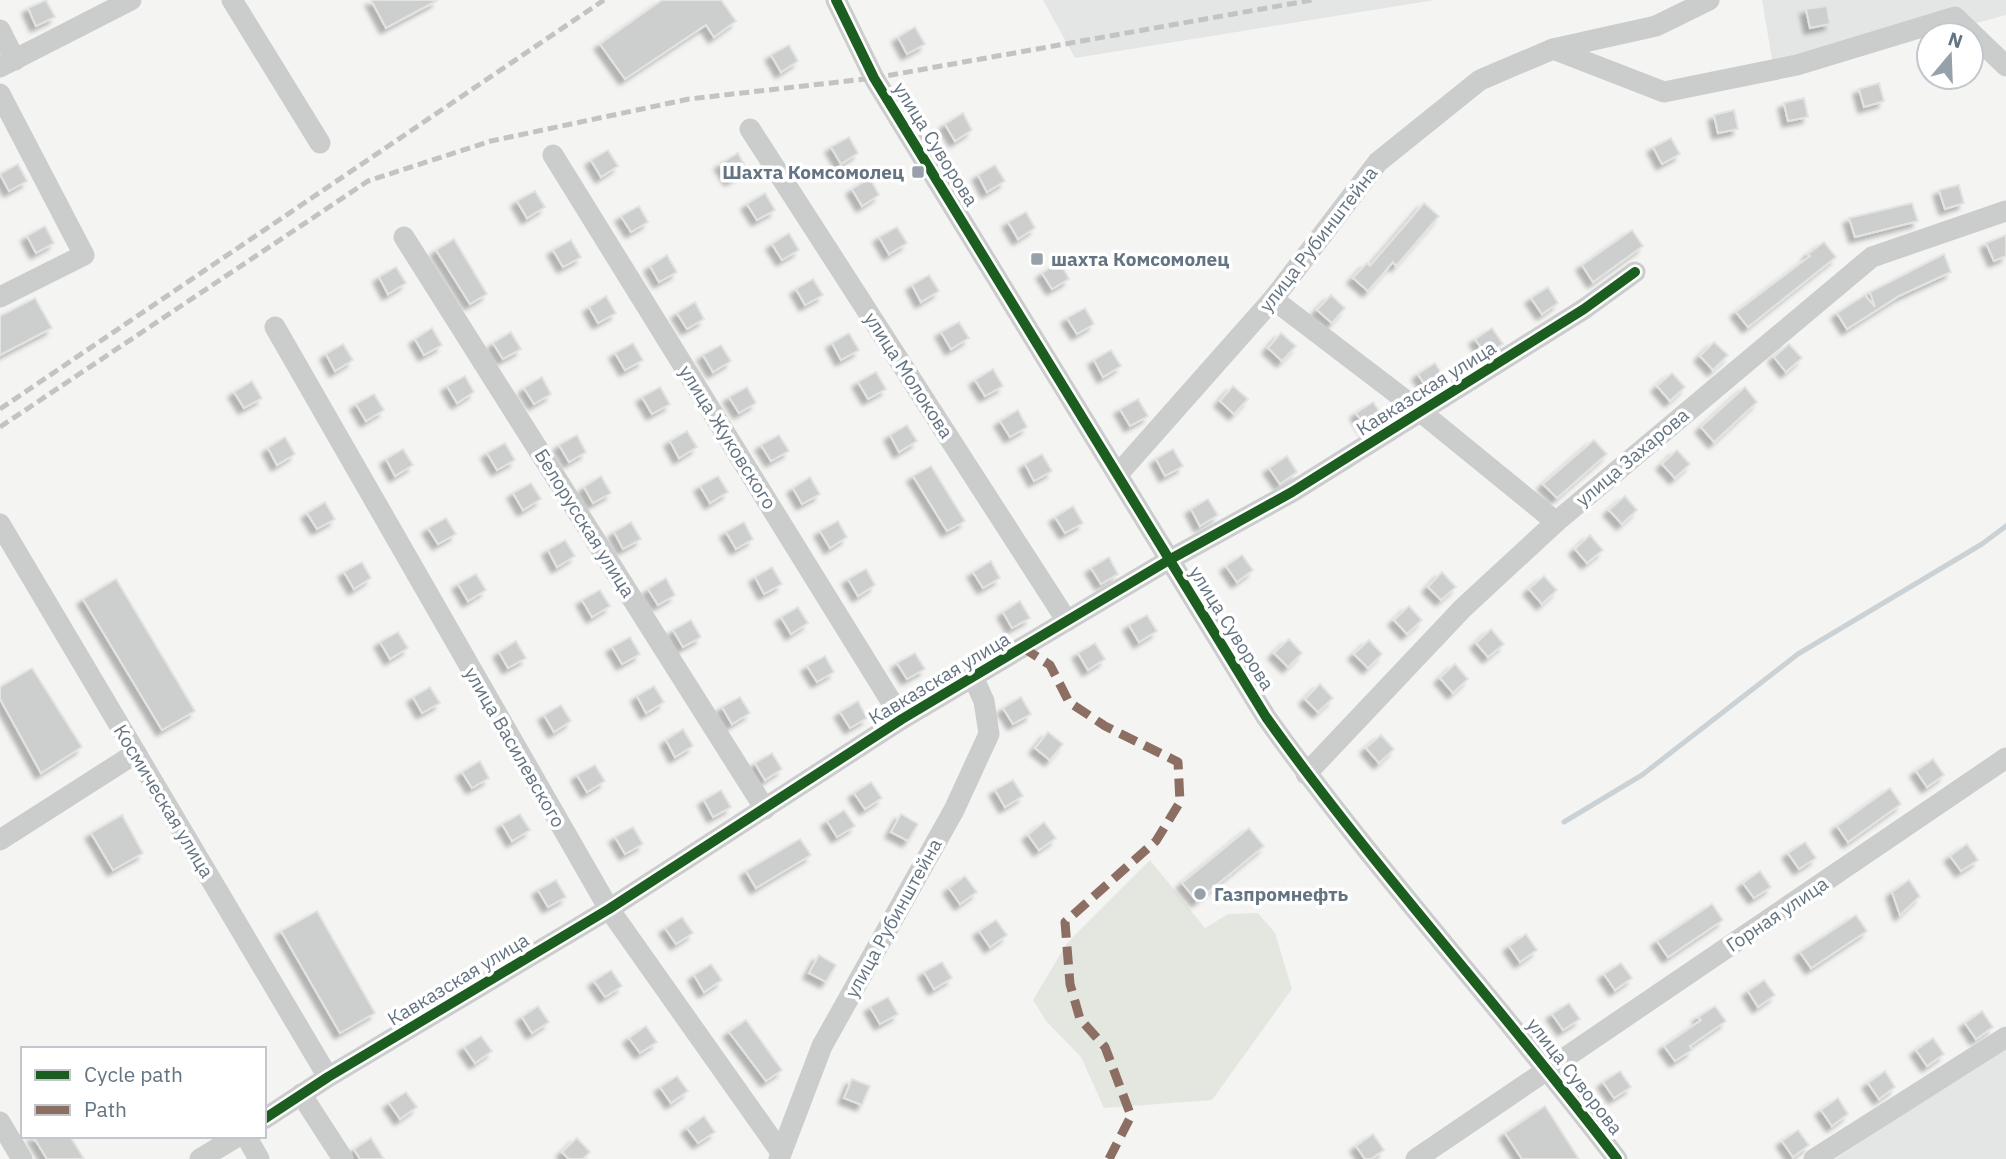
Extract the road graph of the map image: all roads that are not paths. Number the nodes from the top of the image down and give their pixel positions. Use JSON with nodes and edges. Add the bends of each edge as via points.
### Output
{"nodes":[{"id":1,"x":131,"y":0,"type":"edge"},
{"id":2,"x":232,"y":0,"type":"edge"},
{"id":3,"x":835,"y":0,"type":"edge"},
{"id":4,"x":1709,"y":0,"type":"edge"},
{"id":5,"x":0,"y":30,"type":"edge"},
{"id":6,"x":1553,"y":49,"type":"junction"},
{"id":7,"x":8,"y":64,"type":"edge"},
{"id":8,"x":2006,"y":66,"type":"edge"},
{"id":9,"x":0,"y":94,"type":"edge"},
{"id":10,"x":750,"y":129,"type":"dead end"},
{"id":11,"x":320,"y":143,"type":"dead end"},
{"id":12,"x":553,"y":155,"type":"dead end"},
{"id":13,"x":2006,"y":211,"type":"edge"},
{"id":14,"x":404,"y":237,"type":"dead end"},
{"id":15,"x":1635,"y":272,"type":"dead end"},
{"id":16,"x":0,"y":298,"type":"edge"},
{"id":17,"x":1273,"y":299,"type":"junction"},
{"id":18,"x":275,"y":327,"type":"dead end"},
{"id":19,"x":1422,"y":412,"type":"junction"},
{"id":20,"x":1119,"y":473,"type":"junction"},
{"id":21,"x":1556,"y":522,"type":"junction"},
{"id":22,"x":0,"y":524,"type":"edge"},
{"id":23,"x":1169,"y":560,"type":"junction"},
{"id":24,"x":1067,"y":621,"type":"junction"},
{"id":25,"x":973,"y":677,"type":"junction"},
{"id":26,"x":902,"y":719,"type":"junction"},
{"id":27,"x":136,"y":753,"type":"junction"},
{"id":28,"x":2006,"y":758,"type":"edge"},
{"id":29,"x":1306,"y":774,"type":"junction"},
{"id":30,"x":765,"y":809,"type":"junction"},
{"id":31,"x":0,"y":840,"type":"edge"},
{"id":32,"x":609,"y":909,"type":"junction"},
{"id":33,"x":2006,"y":1037,"type":"edge"},
{"id":34,"x":1549,"y":1069,"type":"junction"},
{"id":35,"x":328,"y":1077,"type":"junction"},
{"id":36,"x":301,"y":1094,"type":"junction"},
{"id":37,"x":266,"y":1118,"type":"edge"},
{"id":38,"x":0,"y":1122,"type":"edge"},
{"id":39,"x":235,"y":1138,"type":"edge"},
{"id":40,"x":247,"y":1138,"type":"edge"},
{"id":41,"x":779,"y":1155,"type":"edge"},
{"id":42,"x":22,"y":1159,"type":"edge"},
{"id":43,"x":200,"y":1159,"type":"edge"},
{"id":44,"x":260,"y":1159,"type":"edge"},
{"id":45,"x":343,"y":1159,"type":"edge"},
{"id":46,"x":1416,"y":1159,"type":"edge"},
{"id":47,"x":1617,"y":1159,"type":"edge"},
{"id":48,"x":1814,"y":1159,"type":"edge"}],
"edges":[{"from":1,"to":7,"type":"street"},
{"from":2,"to":11,"type":"street"},
{"from":3,"to":20,"type":"street","name":"улица Суворова","via":[[874,78]]},
{"from":4,"to":6,"type":"street","name":"улица Рубинштейна","via":[[1656,26]]},
{"from":5,"to":7,"type":"street"},
{"from":6,"to":8,"type":"street","via":[[1664,92],[1797,65],[1955,17]]},
{"from":6,"to":17,"type":"street","name":"улица Рубинштейна","via":[[1480,80],[1378,162]]},
{"from":9,"to":16,"type":"street","via":[[84,255]]},
{"from":10,"to":24,"type":"street","name":"улица Молокова"},
{"from":12,"to":26,"type":"street","name":"улица Жуковского"},
{"from":13,"to":21,"type":"street","name":"улица Захарова","via":[[1872,257]]},
{"from":14,"to":30,"type":"street","name":"Белорусская улица"},
{"from":15,"to":19,"type":"street","name":"Кавказская улица"},
{"from":17,"to":19,"type":"street"},
{"from":17,"to":20,"type":"street","name":"улица Рубинштейна"},
{"from":18,"to":32,"type":"street","name":"улица Василевского"},
{"from":19,"to":21,"type":"street"},
{"from":19,"to":23,"type":"street","name":"Кавказская улица"},
{"from":20,"to":23,"type":"street","name":"улица Суворова"},
{"from":21,"to":29,"type":"street","name":"улица Захарова","via":[[1463,608]]},
{"from":22,"to":27,"type":"street","name":"Космическая улица"},
{"from":23,"to":24,"type":"street","name":"Кавказская улица"},
{"from":23,"to":29,"type":"street","name":"улица Суворова"},
{"from":24,"to":25,"type":"street","name":"Кавказская улица"},
{"from":25,"to":26,"type":"street","name":"Кавказская улица"},
{"from":25,"to":41,"type":"street","name":"улица Рубинштейна","via":[[984,701],[989,734],[954,810],[822,1046]]},
{"from":26,"to":30,"type":"street","name":"Кавказская улица"},
{"from":27,"to":31,"type":"street"},
{"from":27,"to":35,"type":"street","name":"Космическая улица"},
{"from":28,"to":34,"type":"street","name":"Горная улица"},
{"from":29,"to":34,"type":"street","name":"улица Суворова"},
{"from":30,"to":32,"type":"street","name":"Кавказская улица"},
{"from":32,"to":35,"type":"street","name":"Кавказская улица"},
{"from":32,"to":41,"type":"street","name":"улица Василевского"},
{"from":33,"to":48,"type":"street"},
{"from":34,"to":46,"type":"street","name":"Горная улица"},
{"from":34,"to":47,"type":"street","name":"улица Суворова"},
{"from":35,"to":36,"type":"street","name":"Кавказская улица"},
{"from":36,"to":37,"type":"street","name":"Кавказская улица"},
{"from":36,"to":45,"type":"street"},
{"from":38,"to":42,"type":"street"},
{"from":39,"to":43,"type":"street"},
{"from":40,"to":44,"type":"street"}]}
